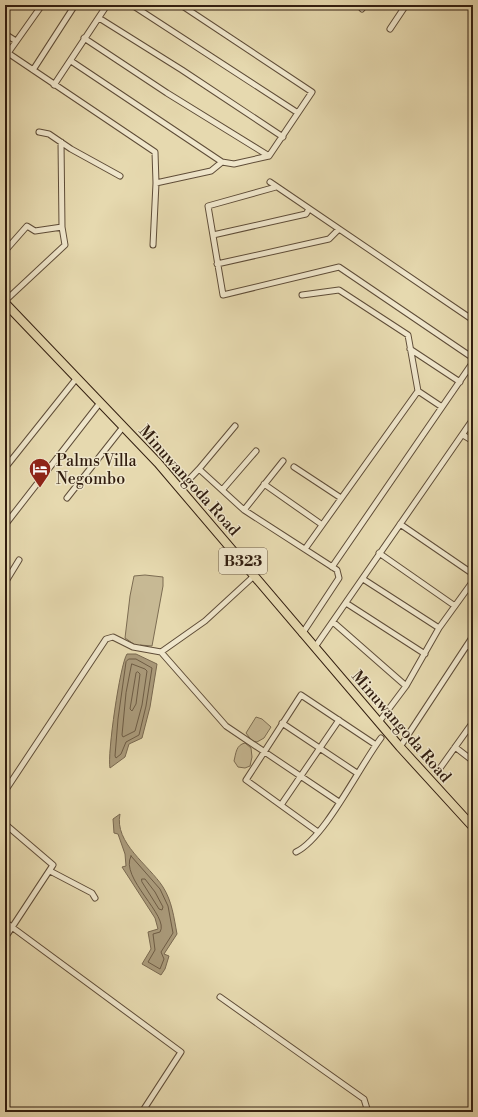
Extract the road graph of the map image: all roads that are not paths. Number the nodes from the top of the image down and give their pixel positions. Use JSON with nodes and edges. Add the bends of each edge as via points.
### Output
{"nodes":[{"id":1,"x":42,"y":5,"type":"edge"},
{"id":2,"x":75,"y":5,"type":"edge"},
{"id":3,"x":107,"y":5,"type":"edge"},
{"id":4,"x":132,"y":5,"type":"edge"},
{"id":5,"x":182,"y":5,"type":"edge"},
{"id":6,"x":406,"y":5,"type":"edge"},
{"id":7,"x":99,"y":18,"type":"junction"},
{"id":8,"x":390,"y":30,"type":"dead end"},
{"id":9,"x":5,"y":34,"type":"edge"},
{"id":10,"x":84,"y":38,"type":"junction"},
{"id":11,"x":16,"y":42,"type":"junction"},
{"id":12,"x":71,"y":61,"type":"junction"},
{"id":13,"x":33,"y":70,"type":"junction"},
{"id":14,"x":54,"y":85,"type":"junction"},
{"id":15,"x":298,"y":113,"type":"junction"},
{"id":16,"x":38,"y":132,"type":"dead end"},
{"id":17,"x":283,"y":137,"type":"junction"},
{"id":18,"x":61,"y":142,"type":"junction"},
{"id":19,"x":269,"y":156,"type":"junction"},
{"id":20,"x":222,"y":162,"type":"junction"},
{"id":21,"x":120,"y":176,"type":"dead end"},
{"id":22,"x":270,"y":182,"type":"dead end"},
{"id":23,"x":156,"y":183,"type":"junction"},
{"id":24,"x":276,"y":187,"type":"junction"},
{"id":25,"x":309,"y":209,"type":"junction"},
{"id":26,"x":62,"y":227,"type":"junction"},
{"id":27,"x":339,"y":229,"type":"junction"},
{"id":28,"x":213,"y":235,"type":"junction"},
{"id":29,"x":152,"y":245,"type":"dead end"},
{"id":30,"x":5,"y":251,"type":"edge"},
{"id":31,"x":217,"y":264,"type":"junction"},
{"id":32,"x":302,"y":294,"type":"dead end"},
{"id":33,"x":5,"y":302,"type":"edge"},
{"id":34,"x":473,"y":320,"type":"edge"},
{"id":35,"x":410,"y":349,"type":"junction"},
{"id":36,"x":473,"y":358,"type":"edge"},
{"id":37,"x":473,"y":362,"type":"edge"},
{"id":38,"x":76,"y":379,"type":"junction"},
{"id":39,"x":460,"y":382,"type":"junction"},
{"id":40,"x":418,"y":391,"type":"junction"},
{"id":41,"x":100,"y":404,"type":"junction"},
{"id":42,"x":442,"y":407,"type":"junction"},
{"id":43,"x":473,"y":419,"type":"edge"},
{"id":44,"x":235,"y":426,"type":"dead end"},
{"id":45,"x":123,"y":427,"type":"junction"},
{"id":46,"x":463,"y":435,"type":"junction"},
{"id":47,"x":473,"y":441,"type":"edge"},
{"id":48,"x":256,"y":451,"type":"dead end"},
{"id":49,"x":283,"y":461,"type":"dead end"},
{"id":50,"x":294,"y":467,"type":"dead end"},
{"id":51,"x":5,"y":468,"type":"edge"},
{"id":52,"x":199,"y":469,"type":"junction"},
{"id":53,"x":264,"y":484,"type":"junction"},
{"id":54,"x":180,"y":489,"type":"junction"},
{"id":55,"x":223,"y":489,"type":"junction"},
{"id":56,"x":66,"y":498,"type":"dead end"},
{"id":57,"x":341,"y":498,"type":"junction"},
{"id":58,"x":244,"y":510,"type":"junction"},
{"id":59,"x":322,"y":524,"type":"junction"},
{"id":60,"x":400,"y":524,"type":"junction"},
{"id":61,"x":5,"y":525,"type":"edge"},
{"id":62,"x":305,"y":549,"type":"junction"},
{"id":63,"x":379,"y":553,"type":"junction"},
{"id":64,"x":19,"y":560,"type":"dead end"},
{"id":65,"x":332,"y":567,"type":"junction"},
{"id":66,"x":473,"y":574,"type":"edge"},
{"id":67,"x":255,"y":575,"type":"junction"},
{"id":68,"x":363,"y":579,"type":"junction"},
{"id":69,"x":473,"y":580,"type":"edge"},
{"id":70,"x":5,"y":583,"type":"edge"},
{"id":71,"x":346,"y":603,"type":"junction"},
{"id":72,"x":455,"y":606,"type":"junction"},
{"id":73,"x":333,"y":622,"type":"junction"},
{"id":74,"x":439,"y":628,"type":"junction"},
{"id":75,"x":302,"y":634,"type":"junction"},
{"id":76,"x":473,"y":636,"type":"edge"},
{"id":77,"x":467,"y":645,"type":"junction"},
{"id":78,"x":315,"y":647,"type":"junction"},
{"id":79,"x":473,"y":650,"type":"edge"},
{"id":80,"x":161,"y":652,"type":"junction"},
{"id":81,"x":425,"y":654,"type":"junction"},
{"id":82,"x":406,"y":686,"type":"junction"},
{"id":83,"x":339,"y":720,"type":"junction"},
{"id":84,"x":379,"y":722,"type":"junction"},
{"id":85,"x":473,"y":722,"type":"edge"},
{"id":86,"x":282,"y":723,"type":"junction"},
{"id":87,"x":381,"y":738,"type":"dead end"},
{"id":88,"x":376,"y":745,"type":"junction"},
{"id":89,"x":400,"y":747,"type":"junction"},
{"id":90,"x":320,"y":748,"type":"junction"},
{"id":91,"x":455,"y":748,"type":"junction"},
{"id":92,"x":263,"y":752,"type":"junction"},
{"id":93,"x":473,"y":762,"type":"edge"},
{"id":94,"x":438,"y":771,"type":"dead end"},
{"id":95,"x":357,"y":773,"type":"junction"},
{"id":96,"x":300,"y":778,"type":"junction"},
{"id":97,"x":5,"y":791,"type":"edge"},
{"id":98,"x":339,"y":802,"type":"junction"},
{"id":99,"x":281,"y":805,"type":"junction"},
{"id":100,"x":5,"y":824,"type":"edge"},
{"id":101,"x":473,"y":828,"type":"edge"},
{"id":102,"x":318,"y":832,"type":"junction"},
{"id":103,"x":296,"y":852,"type":"dead end"},
{"id":104,"x":50,"y":871,"type":"junction"},
{"id":105,"x":95,"y":898,"type":"dead end"},
{"id":106,"x":5,"y":922,"type":"edge"},
{"id":107,"x":12,"y":928,"type":"junction"},
{"id":108,"x":5,"y":938,"type":"edge"},
{"id":109,"x":220,"y":997,"type":"dead end"},
{"id":110,"x":142,"y":1112,"type":"edge"},
{"id":111,"x":368,"y":1112,"type":"edge"}],
"edges":[{"from":1,"to":11,"type":"street"},
{"from":2,"to":13,"type":"street"},
{"from":3,"to":7,"type":"street"},
{"from":4,"to":15,"type":"street"},
{"from":5,"to":15,"type":"street","via":[[312,92]]},
{"from":6,"to":8,"type":"street"},
{"from":7,"to":10,"type":"street"},
{"from":7,"to":17,"type":"street"},
{"from":9,"to":11,"type":"street"},
{"from":10,"to":12,"type":"street"},
{"from":10,"to":19,"type":"street"},
{"from":11,"to":13,"type":"street","via":[[8,53]]},
{"from":12,"to":14,"type":"street"},
{"from":12,"to":20,"type":"street"},
{"from":13,"to":14,"type":"street"},
{"from":14,"to":23,"type":"street","via":[[152,148],[156,157]]},
{"from":15,"to":17,"type":"street"},
{"from":16,"to":18,"type":"street","via":[[49,134]]},
{"from":17,"to":19,"type":"street"},
{"from":18,"to":21,"type":"street"},
{"from":18,"to":26,"type":"street"},
{"from":19,"to":20,"type":"street","via":[[234,164]]},
{"from":20,"to":23,"type":"street","via":[[211,170]]},
{"from":22,"to":24,"type":"street"},
{"from":23,"to":29,"type":"street"},
{"from":24,"to":25,"type":"street"},
{"from":24,"to":28,"type":"street","via":[[208,206]]},
{"from":25,"to":27,"type":"street"},
{"from":25,"to":28,"type":"street","via":[[306,214]]},
{"from":26,"to":30,"type":"street","via":[[35,230],[27,226]]},
{"from":26,"to":33,"type":"street","via":[[65,245]]},
{"from":27,"to":31,"type":"street","via":[[329,239]]},
{"from":27,"to":34,"type":"street"},
{"from":28,"to":31,"type":"street"},
{"from":31,"to":36,"type":"street","via":[[223,295],[340,267]]},
{"from":32,"to":35,"type":"street","via":[[339,290],[408,335]]},
{"from":33,"to":38,"type":"main road","name":"Minuwangoda Road","number":"B323"},
{"from":35,"to":39,"type":"street"},
{"from":35,"to":40,"type":"street"},
{"from":37,"to":39,"type":"street"},
{"from":38,"to":41,"type":"main road","name":"Minuwangoda Road","number":"B323"},
{"from":38,"to":51,"type":"street"},
{"from":39,"to":42,"type":"street"},
{"from":40,"to":42,"type":"street"},
{"from":40,"to":57,"type":"street"},
{"from":41,"to":45,"type":"main road","name":"Minuwangoda Road","number":"B323"},
{"from":41,"to":61,"type":"street"},
{"from":42,"to":65,"type":"street"},
{"from":43,"to":46,"type":"street"},
{"from":44,"to":52,"type":"street"},
{"from":45,"to":54,"type":"main road","name":"Minuwangoda Road","number":"B323"},
{"from":45,"to":56,"type":"street"},
{"from":46,"to":47,"type":"street"},
{"from":46,"to":60,"type":"street"},
{"from":48,"to":55,"type":"street"},
{"from":49,"to":53,"type":"street"},
{"from":50,"to":57,"type":"street"},
{"from":52,"to":54,"type":"street"},
{"from":52,"to":55,"type":"street"},
{"from":53,"to":58,"type":"street"},
{"from":53,"to":59,"type":"street"},
{"from":54,"to":67,"type":"main road","name":"Minuwangoda Road","number":"B323"},
{"from":55,"to":58,"type":"street"},
{"from":57,"to":59,"type":"street"},
{"from":58,"to":62,"type":"street"},
{"from":59,"to":62,"type":"street"},
{"from":60,"to":63,"type":"street"},
{"from":60,"to":66,"type":"street"},
{"from":62,"to":65,"type":"street"},
{"from":63,"to":68,"type":"street"},
{"from":63,"to":72,"type":"street"},
{"from":64,"to":70,"type":"street"},
{"from":65,"to":75,"type":"street","via":[[340,574],[339,578]]},
{"from":67,"to":75,"type":"main road","name":"Minuwangoda Road","number":"B323"},
{"from":67,"to":80,"type":"street","via":[[205,621]]},
{"from":68,"to":71,"type":"street"},
{"from":68,"to":74,"type":"street"},
{"from":69,"to":72,"type":"street"},
{"from":71,"to":73,"type":"street"},
{"from":71,"to":81,"type":"street"},
{"from":72,"to":74,"type":"street"},
{"from":73,"to":78,"type":"street"},
{"from":73,"to":82,"type":"street"},
{"from":74,"to":81,"type":"street"},
{"from":75,"to":78,"type":"main road","name":"Minuwangoda Road","number":"B323"},
{"from":76,"to":77,"type":"street"},
{"from":77,"to":79,"type":"street"},
{"from":77,"to":89,"type":"street"},
{"from":78,"to":84,"type":"main road","name":"Minuwangoda Road","number":"B323"},
{"from":80,"to":92,"type":"street","via":[[226,726]]},
{"from":80,"to":97,"type":"street","via":[[133,647],[113,636],[106,639]]},
{"from":81,"to":82,"type":"street"},
{"from":82,"to":84,"type":"street"},
{"from":83,"to":86,"type":"street","via":[[301,695]]},
{"from":83,"to":88,"type":"street"},
{"from":83,"to":90,"type":"street"},
{"from":84,"to":89,"type":"main road","name":"Minuwangoda Road","number":"B323"},
{"from":85,"to":91,"type":"street"},
{"from":86,"to":90,"type":"street"},
{"from":86,"to":92,"type":"street"},
{"from":87,"to":88,"type":"street"},
{"from":88,"to":95,"type":"street"},
{"from":89,"to":101,"type":"main road","name":"Minuwangoda Road","number":"B323"},
{"from":90,"to":95,"type":"street"},
{"from":90,"to":96,"type":"street"},
{"from":91,"to":93,"type":"street"},
{"from":91,"to":94,"type":"street"},
{"from":92,"to":96,"type":"street"},
{"from":92,"to":99,"type":"street","via":[[246,780]]},
{"from":95,"to":98,"type":"street"},
{"from":96,"to":98,"type":"street"},
{"from":96,"to":99,"type":"street"},
{"from":98,"to":102,"type":"street"},
{"from":99,"to":102,"type":"street"},
{"from":100,"to":104,"type":"street","via":[[53,865]]},
{"from":102,"to":103,"type":"street","via":[[306,847]]},
{"from":104,"to":105,"type":"street","via":[[92,893]]},
{"from":104,"to":107,"type":"street"},
{"from":106,"to":107,"type":"street"},
{"from":107,"to":108,"type":"street"},
{"from":107,"to":110,"type":"street","via":[[181,1052]]},
{"from":109,"to":111,"type":"street","via":[[364,1099]]}]}
